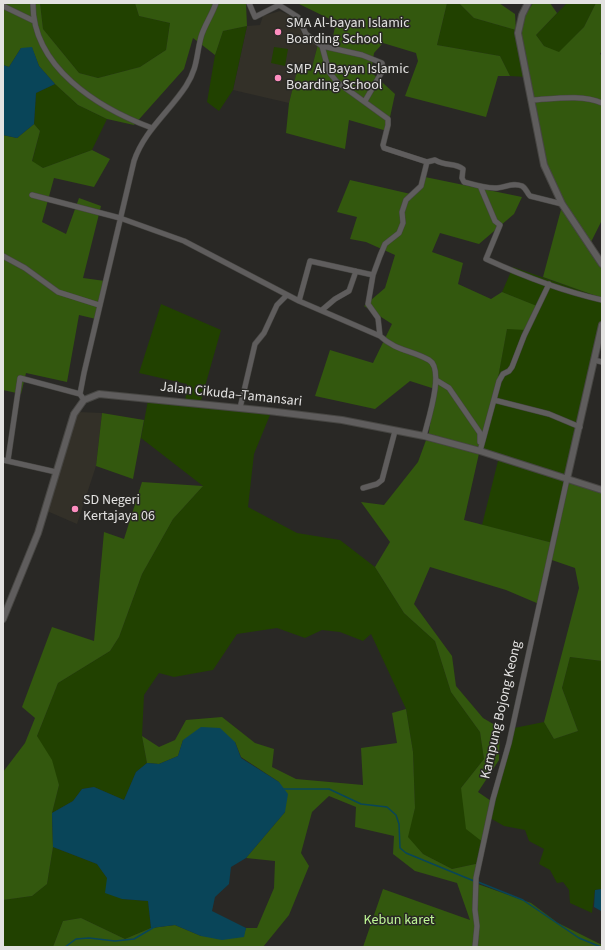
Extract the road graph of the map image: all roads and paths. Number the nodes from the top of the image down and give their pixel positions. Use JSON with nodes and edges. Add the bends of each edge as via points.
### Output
{"nodes":[{"id":1,"x":33,"y":3,"type":"edge"},
{"id":2,"x":216,"y":3,"type":"edge"},
{"id":3,"x":249,"y":3,"type":"edge"},
{"id":4,"x":528,"y":3,"type":"edge"},
{"id":5,"x":3,"y":6,"type":"edge"},
{"id":6,"x":34,"y":21,"type":"junction"},
{"id":7,"x":322,"y":46,"type":"junction"},
{"id":8,"x":531,"y":100,"type":"junction"},
{"id":9,"x":364,"y":101,"type":"junction"},
{"id":10,"x":602,"y":103,"type":"edge"},
{"id":11,"x":152,"y":128,"type":"junction"},
{"id":12,"x":427,"y":162,"type":"junction"},
{"id":13,"x":482,"y":188,"type":"junction"},
{"id":14,"x":32,"y":195,"type":"dead end"},
{"id":15,"x":562,"y":204,"type":"junction"},
{"id":16,"x":120,"y":218,"type":"junction"},
{"id":17,"x":3,"y":256,"type":"edge"},
{"id":18,"x":602,"y":260,"type":"edge"},
{"id":19,"x":356,"y":271,"type":"junction"},
{"id":20,"x":373,"y":275,"type":"junction"},
{"id":21,"x":549,"y":284,"type":"junction"},
{"id":22,"x":287,"y":295,"type":"junction"},
{"id":23,"x":602,"y":300,"type":"edge"},
{"id":24,"x":299,"y":301,"type":"junction"},
{"id":25,"x":99,"y":305,"type":"junction"},
{"id":26,"x":322,"y":310,"type":"junction"},
{"id":27,"x":602,"y":325,"type":"edge"},
{"id":28,"x":380,"y":336,"type":"junction"},
{"id":29,"x":594,"y":360,"type":"junction"},
{"id":30,"x":602,"y":362,"type":"edge"},
{"id":31,"x":436,"y":380,"type":"junction"},
{"id":32,"x":80,"y":394,"type":"junction"},
{"id":33,"x":84,"y":400,"type":"junction"},
{"id":34,"x":494,"y":400,"type":"junction"},
{"id":35,"x":240,"y":408,"type":"junction"},
{"id":36,"x":580,"y":427,"type":"junction"},
{"id":37,"x":395,"y":431,"type":"junction"},
{"id":38,"x":424,"y":436,"type":"junction"},
{"id":39,"x":480,"y":451,"type":"junction"},
{"id":40,"x":5,"y":460,"type":"edge"},
{"id":41,"x":56,"y":472,"type":"junction"},
{"id":42,"x":567,"y":479,"type":"junction"},
{"id":43,"x":363,"y":488,"type":"dead end"},
{"id":44,"x":602,"y":490,"type":"edge"},
{"id":45,"x":3,"y":619,"type":"edge"},
{"id":46,"x":475,"y":947,"type":"edge"}],
"edges":[{"from":1,"to":6,"type":"street"},
{"from":2,"to":11,"type":"street","via":[[201,36],[193,73],[173,105]]},
{"from":3,"to":7,"type":"street","via":[[255,17],[279,5],[282,6],[298,17],[306,34]]},
{"from":4,"to":8,"type":"street","via":[[518,33]]},
{"from":5,"to":6,"type":"street"},
{"from":6,"to":11,"type":"street","via":[[41,43],[50,59],[85,92]]},
{"from":7,"to":9,"type":"street","via":[[329,72],[337,82]]},
{"from":7,"to":9,"type":"street","via":[[362,55],[382,63],[383,70]]},
{"from":8,"to":10,"type":"street","via":[[568,98]]},
{"from":8,"to":15,"type":"street","via":[[544,164]]},
{"from":9,"to":12,"type":"street","via":[[389,121],[384,148]]},
{"from":11,"to":16,"type":"street","via":[[135,157]]},
{"from":12,"to":13,"type":"street","via":[[435,160],[443,164],[454,164],[463,169],[464,182]]},
{"from":12,"to":20,"type":"street","via":[[421,186],[406,200],[399,233],[385,244]]},
{"from":13,"to":15,"type":"street","via":[[521,185],[530,196]]},
{"from":13,"to":21,"type":"street","via":[[495,221],[500,225],[486,259]]},
{"from":14,"to":16,"type":"street"},
{"from":15,"to":18,"type":"street"},
{"from":16,"to":22,"type":"street","via":[[184,241]]},
{"from":16,"to":25,"type":"street"},
{"from":17,"to":25,"type":"street","via":[[25,268],[58,292]]},
{"from":19,"to":20,"type":"street"},
{"from":19,"to":24,"type":"street","via":[[310,261]]},
{"from":19,"to":26,"type":"street","via":[[349,291]]},
{"from":20,"to":28,"type":"street","via":[[368,304],[378,318]]},
{"from":21,"to":23,"type":"street"},
{"from":21,"to":34,"type":"street","via":[[512,367],[503,374]]},
{"from":22,"to":24,"type":"street"},
{"from":22,"to":35,"type":"street","via":[[277,305],[264,333],[255,344]]},
{"from":24,"to":26,"type":"street"},
{"from":25,"to":32,"type":"street"},
{"from":26,"to":28,"type":"street"},
{"from":27,"to":29,"type":"street"},
{"from":28,"to":31,"type":"street","via":[[390,345],[430,360],[436,367]]},
{"from":29,"to":30,"type":"street"},
{"from":29,"to":36,"type":"street"},
{"from":31,"to":38,"type":"street"},
{"from":31,"to":39,"type":"street","via":[[449,388],[480,433]]},
{"from":32,"to":33,"type":"street"},
{"from":32,"to":40,"type":"street","via":[[20,378]]},
{"from":33,"to":35,"type":"street","name":"Jalan Cikuda–Tamansari","via":[[106,393]]},
{"from":33,"to":41,"type":"street","via":[[70,422]]},
{"from":34,"to":36,"type":"street","via":[[549,414]]},
{"from":34,"to":39,"type":"street"},
{"from":35,"to":37,"type":"street","name":"Jalan Cikuda–Tamansari","via":[[342,420]]},
{"from":36,"to":42,"type":"street"},
{"from":37,"to":38,"type":"street","name":"Jalan Cikuda–Tamansari"},
{"from":37,"to":43,"type":"street","via":[[382,480]]},
{"from":38,"to":39,"type":"street","name":"Jalan Cikuda–Tamansari"},
{"from":39,"to":42,"type":"street","name":"Jalan Cikuda–Tamansari"},
{"from":40,"to":41,"type":"street"},
{"from":41,"to":45,"type":"street","via":[[38,533]]},
{"from":42,"to":44,"type":"street","name":"Jalan Cikuda–Tamansari"},
{"from":42,"to":46,"type":"street","name":"Kampung Bojong Keong","via":[[509,743],[493,799],[475,881]]}]}
